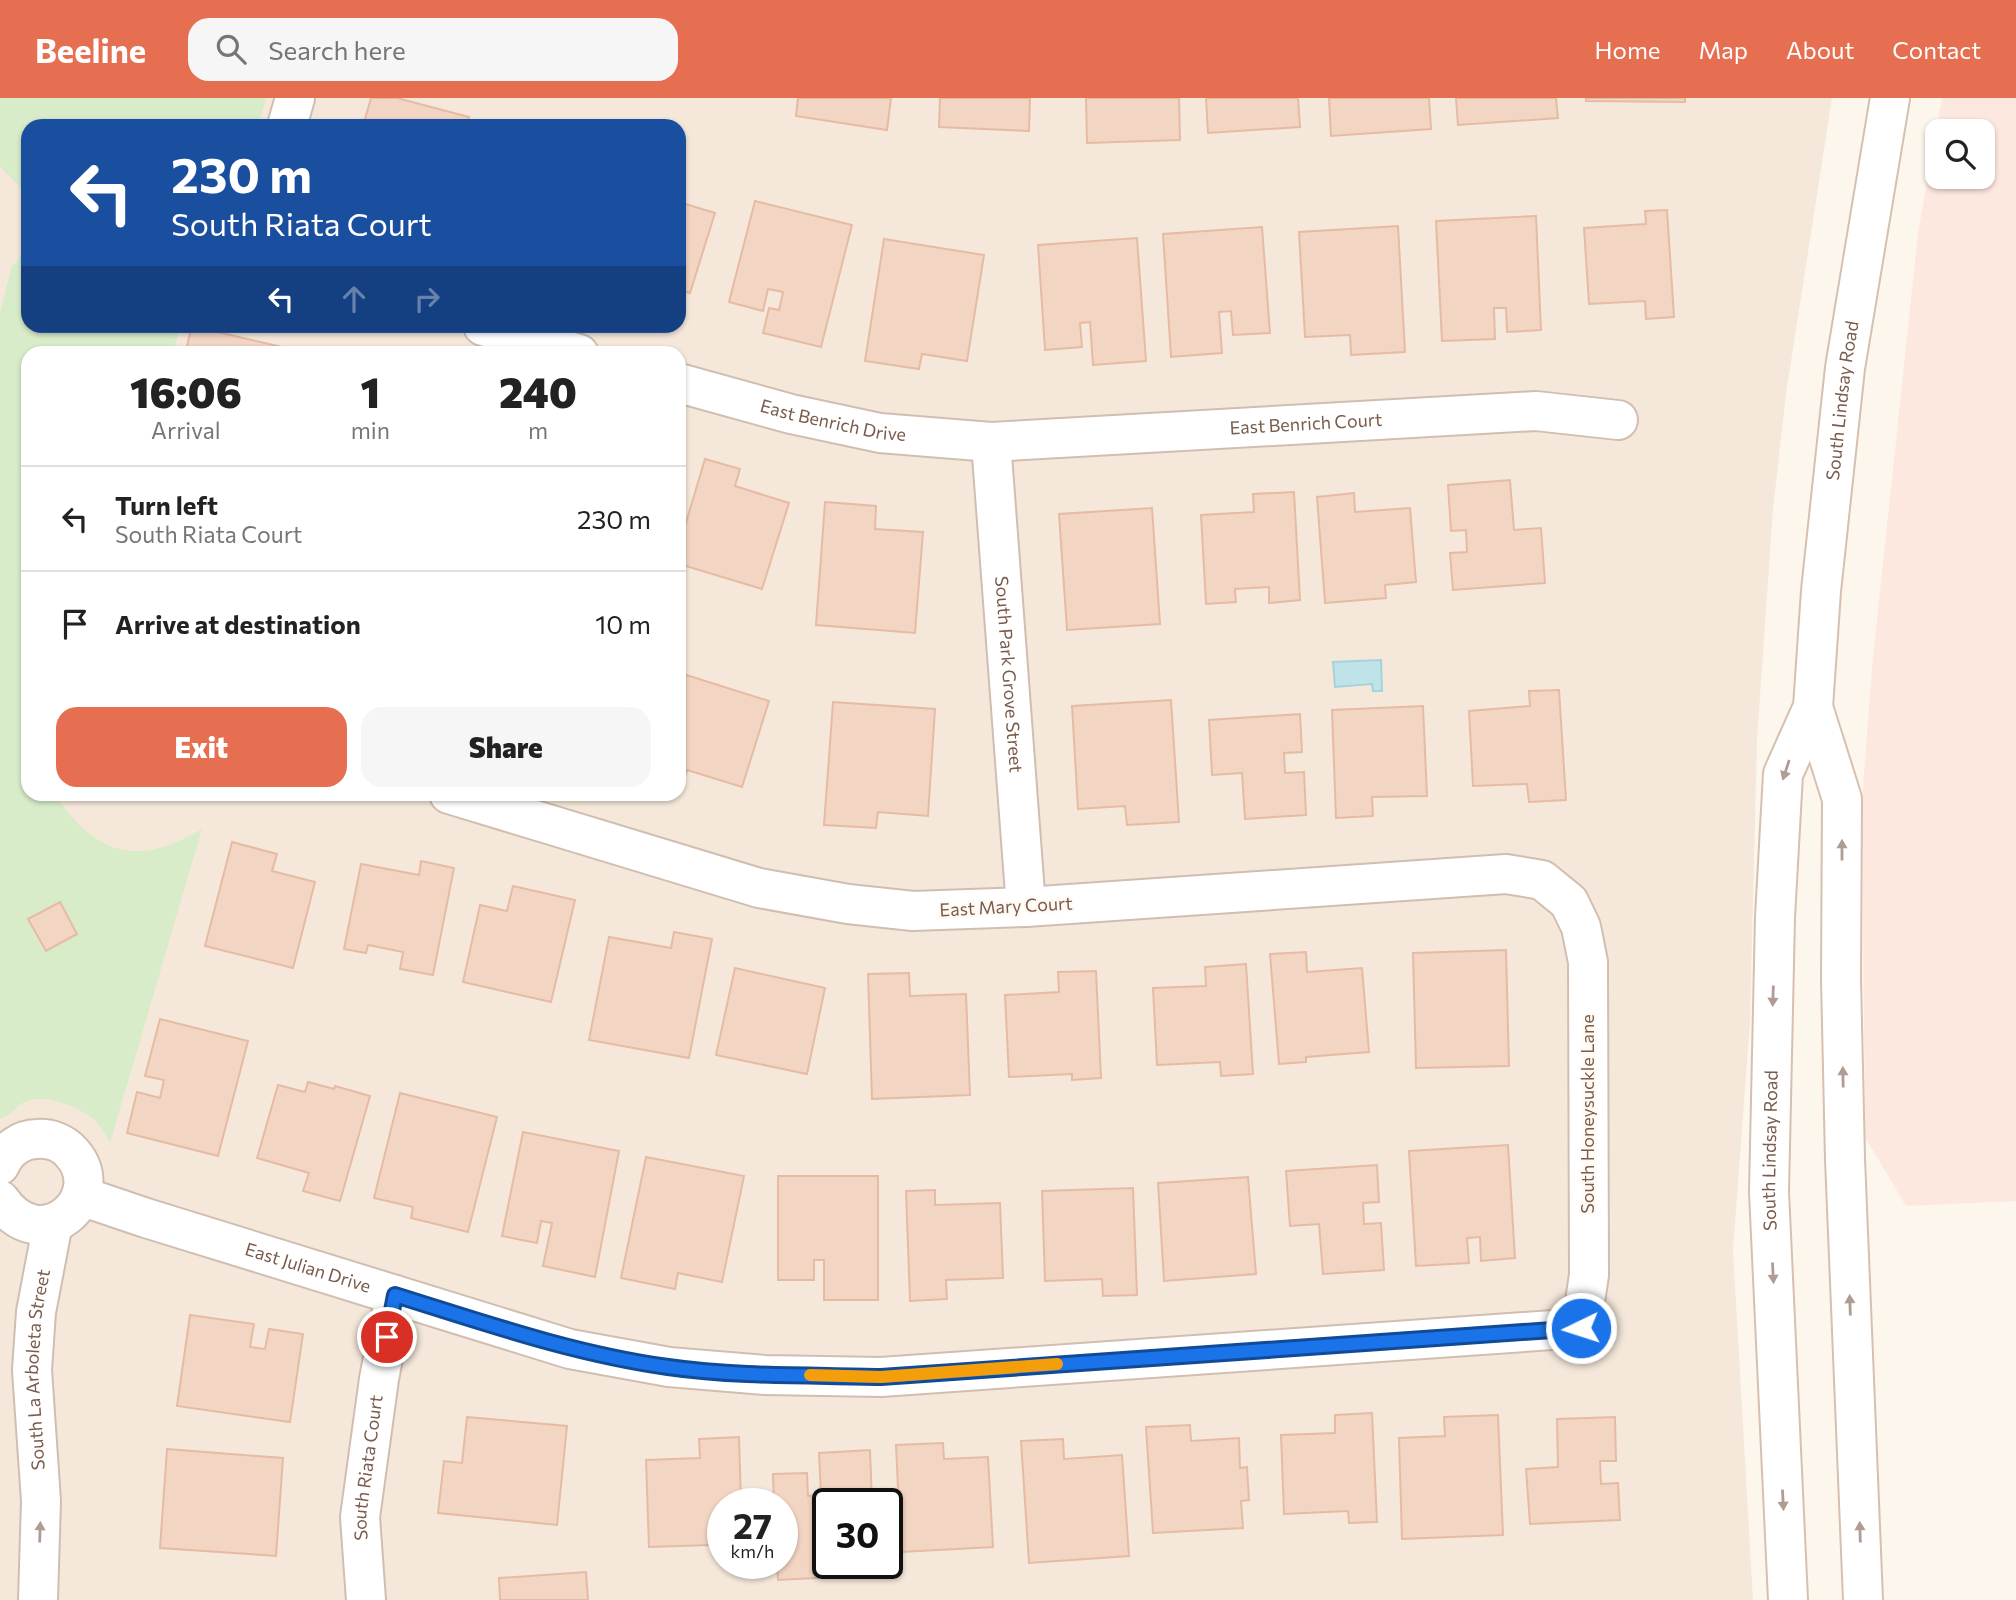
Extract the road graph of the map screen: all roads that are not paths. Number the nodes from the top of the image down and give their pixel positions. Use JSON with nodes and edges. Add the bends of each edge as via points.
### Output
{"nodes":[{"id":1,"x":295,"y":98,"type":"edge"},
{"id":2,"x":1890,"y":98,"type":"edge"},
{"id":3,"x":289,"y":119,"type":"edge"},
{"id":4,"x":507,"y":333,"type":"edge"},
{"id":5,"x":552,"y":346,"type":"edge"},
{"id":6,"x":686,"y":385,"type":"edge"},
{"id":7,"x":1618,"y":420,"type":"dead end"},
{"id":8,"x":992,"y":442,"type":"junction"},
{"id":9,"x":1813,"y":707,"type":"junction"},
{"id":10,"x":472,"y":801,"type":"edge"},
{"id":11,"x":1569,"y":902,"type":"joint"},
{"id":12,"x":1026,"y":907,"type":"junction"},
{"id":13,"x":0,"y":1165,"type":"edge"},
{"id":14,"x":81,"y":1196,"type":"junction"},
{"id":15,"x":3,"y":1217,"type":"edge"},
{"id":16,"x":53,"y":1223,"type":"junction"},
{"id":17,"x":395,"y":1295,"type":"junction"},
{"id":18,"x":1581,"y":1328,"type":"joint"},
{"id":19,"x":38,"y":1600,"type":"edge"},
{"id":20,"x":366,"y":1600,"type":"edge"},
{"id":21,"x":1788,"y":1600,"type":"edge"},
{"id":22,"x":1863,"y":1600,"type":"edge"}],
"edges":[{"from":1,"to":3,"type":"street"},
{"from":2,"to":9,"type":"street","name":"South Lindsay Road","via":[[1845,368]]},
{"from":4,"to":5,"type":"street"},
{"from":6,"to":8,"type":"street","name":"East Benrich Drive","via":[[880,433]]},
{"from":7,"to":8,"type":"street","name":"East Benrich Court","via":[[1536,411]]},
{"from":8,"to":12,"type":"street","name":"South Park Grove Street"},
{"from":9,"to":21,"type":"street","name":"South Lindsay Road","one_way":true,"via":[[1783,774],[1774,956],[1769,1192]]},
{"from":22,"to":9,"type":"street","name":"South Lindsay Road","one_way":true,"via":[[1844,1159],[1842,799]]},
{"from":10,"to":12,"type":"street","name":"East Mary Court","via":[[759,888],[913,911]]},
{"from":11,"to":12,"type":"street","name":"East Mary Court","via":[[1542,880],[1506,874]]},
{"from":11,"to":18,"type":"street","name":"South Honeysuckle Lane","via":[[1581,927],[1588,962],[1589,1276]]},
{"from":13,"to":14,"type":"street","via":[[21,1143],[33,1139],[58,1142],[69,1149],[82,1170]]},
{"from":14,"to":16,"type":"street","via":[[75,1208]]},
{"from":14,"to":17,"type":"street","name":"East Julian Drive"},
{"from":15,"to":16,"type":"street","via":[[29,1224]]},
{"from":19,"to":16,"type":"street","name":"South La Arboleta Street","one_way":true,"via":[[41,1501],[32,1370],[36,1312]]},
{"from":17,"to":18,"type":"street","name":"East Julian Drive","via":[[570,1349],[669,1367],[765,1375],[881,1377]]},
{"from":17,"to":20,"type":"street","name":"South Riata Court","via":[[360,1517]]}]}
